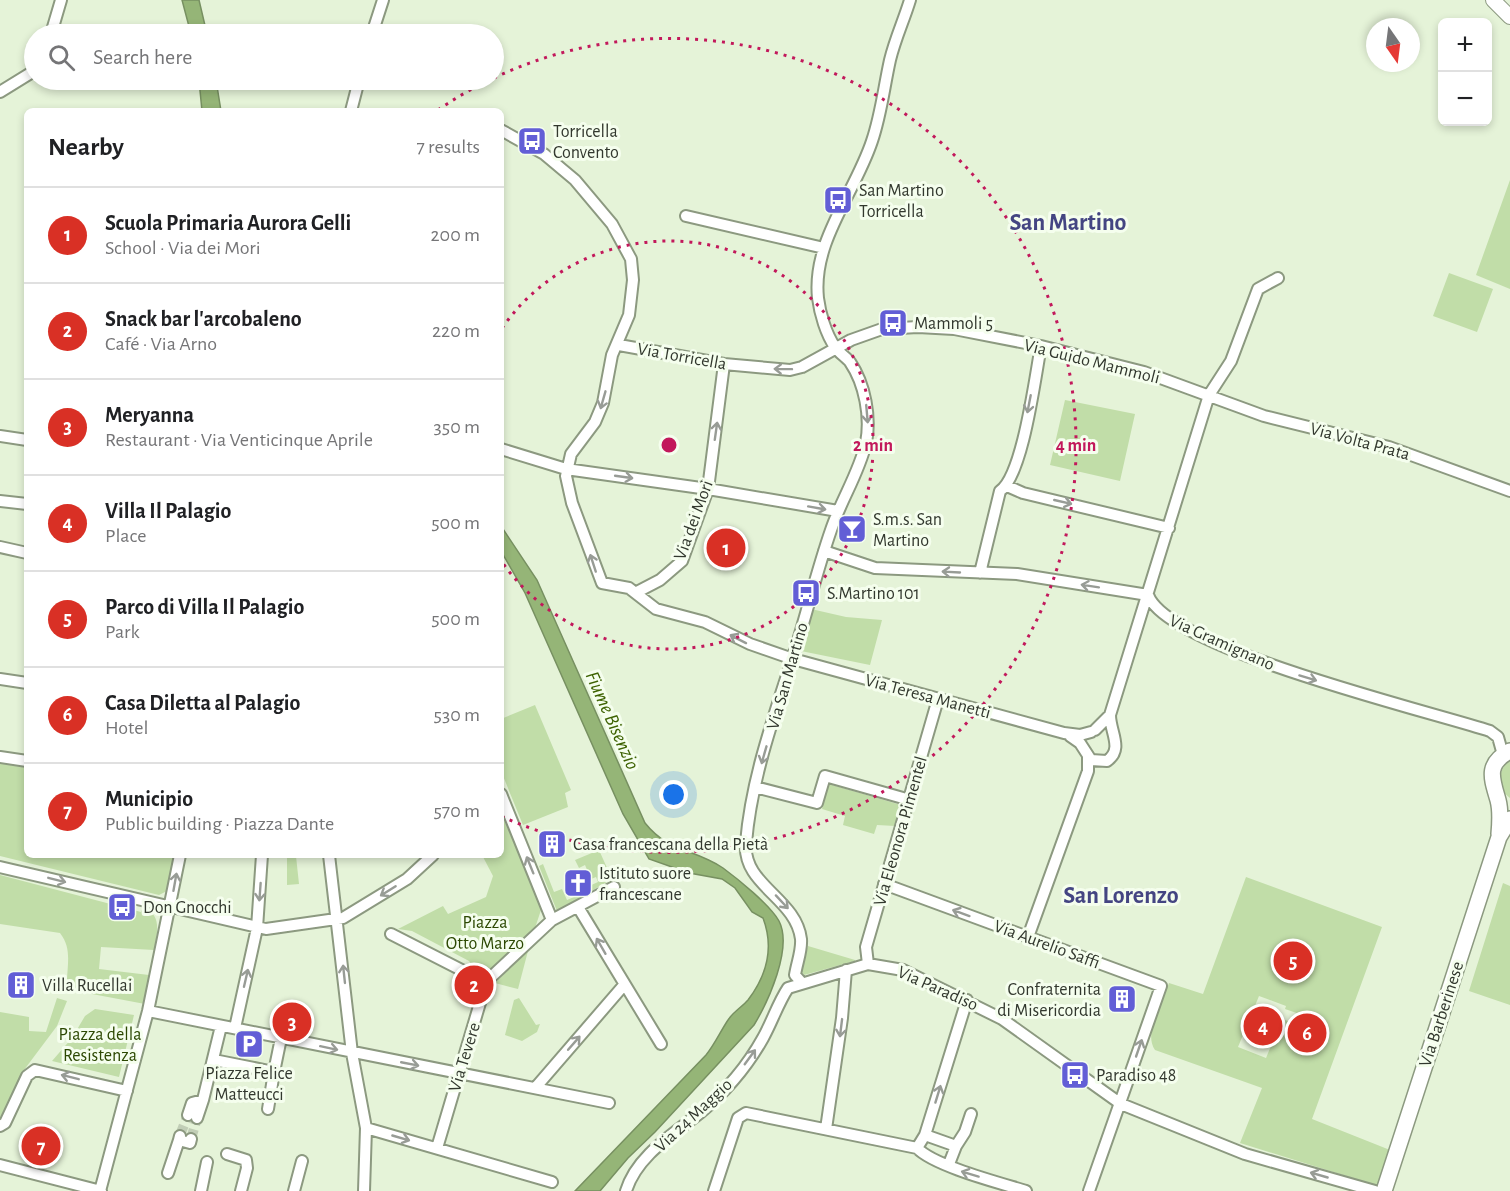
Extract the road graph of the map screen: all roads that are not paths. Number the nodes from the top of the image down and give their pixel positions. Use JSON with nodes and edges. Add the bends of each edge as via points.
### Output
{"nodes":[{"id":1,"x":61,"y":0,"type":"edge"},
{"id":2,"x":383,"y":0,"type":"edge"},
{"id":3,"x":910,"y":0,"type":"edge"},
{"id":4,"x":1493,"y":0,"type":"edge"},
{"id":5,"x":1510,"y":17,"type":"edge"},
{"id":6,"x":54,"y":24,"type":"edge"},
{"id":7,"x":375,"y":24,"type":"edge"},
{"id":8,"x":24,"y":77,"type":"edge"},
{"id":9,"x":356,"y":90,"type":"edge"},
{"id":10,"x":0,"y":92,"type":"edge"},
{"id":11,"x":352,"y":108,"type":"edge"},
{"id":12,"x":504,"y":132,"type":"edge"},
{"id":13,"x":686,"y":216,"type":"dead end"},
{"id":14,"x":824,"y":248,"type":"junction"},
{"id":15,"x":1278,"y":278,"type":"dead end"},
{"id":16,"x":849,"y":341,"type":"junction"},
{"id":17,"x":619,"y":345,"type":"junction"},
{"id":18,"x":1041,"y":346,"type":"junction"},
{"id":19,"x":836,"y":349,"type":"junction"},
{"id":20,"x":848,"y":359,"type":"junction"},
{"id":21,"x":724,"y":364,"type":"junction"},
{"id":22,"x":1209,"y":395,"type":"junction"},
{"id":23,"x":0,"y":436,"type":"edge"},
{"id":24,"x":24,"y":440,"type":"edge"},
{"id":25,"x":504,"y":450,"type":"edge"},
{"id":26,"x":566,"y":470,"type":"junction"},
{"id":27,"x":1007,"y":486,"type":"junction"},
{"id":28,"x":708,"y":489,"type":"junction"},
{"id":29,"x":1510,"y":490,"type":"edge"},
{"id":30,"x":0,"y":501,"type":"edge"},
{"id":31,"x":24,"y":504,"type":"edge"},
{"id":32,"x":837,"y":511,"type":"junction"},
{"id":33,"x":1169,"y":528,"type":"junction"},
{"id":34,"x":0,"y":547,"type":"edge"},
{"id":35,"x":824,"y":551,"type":"junction"},
{"id":36,"x":24,"y":552,"type":"edge"},
{"id":37,"x":980,"y":573,"type":"junction"},
{"id":38,"x":637,"y":592,"type":"junction"},
{"id":39,"x":1148,"y":595,"type":"junction"},
{"id":40,"x":793,"y":658,"type":"junction"},
{"id":41,"x":0,"y":679,"type":"edge"},
{"id":42,"x":24,"y":683,"type":"edge"},
{"id":43,"x":938,"y":699,"type":"junction"},
{"id":44,"x":1110,"y":715,"type":"junction"},
{"id":45,"x":1093,"y":731,"type":"junction"},
{"id":46,"x":1064,"y":733,"type":"junction"},
{"id":47,"x":1113,"y":736,"type":"junction"},
{"id":48,"x":1086,"y":753,"type":"junction"},
{"id":49,"x":1507,"y":753,"type":"edge"},
{"id":50,"x":0,"y":757,"type":"edge"},
{"id":51,"x":24,"y":761,"type":"edge"},
{"id":52,"x":1099,"y":762,"type":"junction"},
{"id":53,"x":1088,"y":771,"type":"junction"},
{"id":54,"x":755,"y":787,"type":"junction"},
{"id":55,"x":1497,"y":797,"type":"junction"},
{"id":56,"x":909,"y":800,"type":"junction"},
{"id":57,"x":1510,"y":807,"type":"edge"},
{"id":58,"x":504,"y":812,"type":"edge"},
{"id":59,"x":1510,"y":819,"type":"edge"},
{"id":60,"x":1498,"y":837,"type":"junction"},
{"id":61,"x":179,"y":858,"type":"edge"},
{"id":62,"x":262,"y":858,"type":"edge"},
{"id":63,"x":329,"y":858,"type":"edge"},
{"id":64,"x":429,"y":858,"type":"edge"},
{"id":65,"x":0,"y":867,"type":"edge"},
{"id":66,"x":884,"y":884,"type":"junction"},
{"id":67,"x":614,"y":887,"type":"dead end"},
{"id":68,"x":578,"y":907,"type":"junction"},
{"id":69,"x":170,"y":909,"type":"junction"},
{"id":70,"x":338,"y":920,"type":"junction"},
{"id":71,"x":552,"y":920,"type":"junction"},
{"id":72,"x":257,"y":928,"type":"junction"},
{"id":73,"x":391,"y":934,"type":"dead end"},
{"id":74,"x":1028,"y":937,"type":"junction"},
{"id":75,"x":868,"y":964,"type":"junction"},
{"id":76,"x":846,"y":970,"type":"junction"},
{"id":77,"x":487,"y":983,"type":"junction"},
{"id":78,"x":802,"y":983,"type":"junction"},
{"id":79,"x":624,"y":986,"type":"junction"},
{"id":80,"x":967,"y":1000,"type":"junction"},
{"id":81,"x":148,"y":1011,"type":"junction"},
{"id":82,"x":221,"y":1026,"type":"junction"},
{"id":83,"x":235,"y":1028,"type":"junction"},
{"id":84,"x":281,"y":1038,"type":"junction"},
{"id":85,"x":661,"y":1044,"type":"dead end"},
{"id":86,"x":352,"y":1053,"type":"junction"},
{"id":87,"x":214,"y":1060,"type":"junction"},
{"id":88,"x":274,"y":1072,"type":"junction"},
{"id":89,"x":459,"y":1073,"type":"junction"},
{"id":90,"x":536,"y":1087,"type":"junction"},
{"id":91,"x":127,"y":1091,"type":"junction"},
{"id":92,"x":609,"y":1103,"type":"dead end"},
{"id":93,"x":1121,"y":1104,"type":"junction"},
{"id":94,"x":268,"y":1109,"type":"dead end"},
{"id":95,"x":971,"y":1114,"type":"dead end"},
{"id":96,"x":192,"y":1116,"type":"tunnel mouth"},
{"id":97,"x":0,"y":1126,"type":"edge"},
{"id":98,"x":366,"y":1128,"type":"junction"},
{"id":99,"x":826,"y":1129,"type":"junction"},
{"id":100,"x":925,"y":1135,"type":"junction"},
{"id":101,"x":183,"y":1138,"type":"tunnel mouth"},
{"id":102,"x":956,"y":1146,"type":"junction"},
{"id":103,"x":437,"y":1148,"type":"junction"},
{"id":104,"x":917,"y":1148,"type":"junction"},
{"id":105,"x":227,"y":1154,"type":"dead end"},
{"id":106,"x":302,"y":1161,"type":"dead end"},
{"id":107,"x":207,"y":1162,"type":"dead end"},
{"id":108,"x":949,"y":1164,"type":"junction"},
{"id":109,"x":1,"y":1168,"type":"edge"},
{"id":110,"x":168,"y":1173,"type":"dead end"},
{"id":111,"x":552,"y":1182,"type":"dead end"},
{"id":112,"x":101,"y":1188,"type":"edge"},
{"id":113,"x":201,"y":1191,"type":"edge"},
{"id":114,"x":241,"y":1191,"type":"edge"},
{"id":115,"x":294,"y":1191,"type":"edge"},
{"id":116,"x":364,"y":1191,"type":"edge"},
{"id":117,"x":626,"y":1191,"type":"edge"},
{"id":118,"x":714,"y":1191,"type":"edge"},
{"id":119,"x":1026,"y":1191,"type":"edge"},
{"id":120,"x":1089,"y":1191,"type":"edge"},
{"id":121,"x":1375,"y":1191,"type":"edge"},
{"id":122,"x":1384,"y":1191,"type":"edge"}],
"edges":[{"from":1,"to":6,"type":"street"},
{"from":2,"to":7,"type":"street"},
{"from":3,"to":14,"type":"street","name":"Via San Martino","via":[[891,56],[872,142]]},
{"from":4,"to":5,"type":"street"},
{"from":8,"to":10,"type":"street"},
{"from":9,"to":11,"type":"street"},
{"from":12,"to":17,"type":"street","name":"Via Torricella","via":[[560,165],[604,214],[627,249],[633,270],[633,294]]},
{"from":13,"to":14,"type":"street"},
{"from":14,"to":19,"type":"street","name":"Via San Martino","via":[[818,297],[824,324]]},
{"from":15,"to":22,"type":"street","via":[[1258,290],[1231,361]]},
{"from":16,"to":18,"type":"street","name":"Via Guido Mammoli","via":[[882,329],[928,327]]},
{"from":16,"to":19,"type":"street","name":"Via Guido Mammoli"},
{"from":16,"to":20,"type":"street","name":"Via San Martino"},
{"from":17,"to":21,"type":"street","name":"Via Torricella"},
{"from":17,"to":26,"type":"street","one_way":true,"via":[[612,355],[603,403],[595,422],[570,454]]},
{"from":18,"to":22,"type":"street","name":"Via Guido Mammoli","via":[[1144,372]]},
{"from":18,"to":27,"type":"street","one_way":true,"via":[[1020,451]]},
{"from":19,"to":20,"type":"street","name":"Via San Martino"},
{"from":19,"to":21,"type":"street","name":"Via Torricella","one_way":true,"via":[[790,370]]},
{"from":20,"to":32,"type":"street","name":"Via San Martino","one_way":true,"via":[[864,395],[868,430],[860,464]]},
{"from":28,"to":21,"type":"street","name":"Via dei Mori","one_way":true},
{"from":22,"to":29,"type":"street","name":"Via Volta Prata","via":[[1264,416],[1389,447]]},
{"from":22,"to":33,"type":"street"},
{"from":23,"to":24,"type":"street"},
{"from":25,"to":26,"type":"street"},
{"from":26,"to":28,"type":"street","one_way":true},
{"from":38,"to":26,"type":"street","one_way":true,"via":[[607,585],[597,577],[568,493]]},
{"from":27,"to":33,"type":"street","one_way":true},
{"from":27,"to":37,"type":"street","via":[[1000,491]]},
{"from":28,"to":32,"type":"street","one_way":true},
{"from":28,"to":38,"type":"street","name":"Via dei Mori","via":[[682,561],[660,580]]},
{"from":30,"to":31,"type":"street"},
{"from":32,"to":35,"type":"street","name":"Via San Martino"},
{"from":33,"to":39,"type":"street"},
{"from":34,"to":36,"type":"street"},
{"from":37,"to":35,"type":"street","one_way":true,"via":[[875,568]]},
{"from":35,"to":40,"type":"street","name":"Via San Martino"},
{"from":39,"to":37,"type":"street","one_way":true,"via":[[1017,574]]},
{"from":40,"to":38,"type":"street","one_way":true,"via":[[750,644],[705,622],[656,609]]},
{"from":39,"to":44,"type":"street"},
{"from":39,"to":49,"type":"street","name":"Via Gramignano","one_way":true,"via":[[1158,611],[1174,622],[1258,660],[1490,731]]},
{"from":40,"to":43,"type":"street","name":"Via Teresa Manetti"},
{"from":40,"to":54,"type":"street","name":"Via San Martino","one_way":true},
{"from":41,"to":42,"type":"street"},
{"from":43,"to":46,"type":"street","name":"Via Teresa Manetti"},
{"from":43,"to":56,"type":"street","name":"Via Eleonora Pimentel"},
{"from":44,"to":45,"type":"street"},
{"from":44,"to":47,"type":"street"},
{"from":45,"to":46,"type":"street","name":"Via Teresa Manetti","via":[[1080,735]]},
{"from":45,"to":47,"type":"street","name":"Via Teresa Manetti","via":[[1107,731]]},
{"from":45,"to":48,"type":"street","via":[[1084,741]]},
{"from":46,"to":48,"type":"street","name":"Via Teresa Manetti","via":[[1080,743]]},
{"from":47,"to":52,"type":"street","via":[[1113,756]]},
{"from":48,"to":52,"type":"street","name":"Via Teresa Manetti"},
{"from":48,"to":53,"type":"street"},
{"from":49,"to":55,"type":"main road","name":"Via Barberinese","via":[[1495,764],[1491,775]]},
{"from":50,"to":51,"type":"street"},
{"from":52,"to":53,"type":"street"},
{"from":53,"to":74,"type":"street"},
{"from":54,"to":56,"type":"street","via":[[817,803],[825,776]]},
{"from":54,"to":78,"type":"street","name":"Via San Martino","one_way":true,"via":[[746,857],[756,876],[794,916],[801,942],[795,975]]},
{"from":55,"to":57,"type":"main road"},
{"from":55,"to":60,"type":"main road","name":"Via Barberinese"},
{"from":56,"to":66,"type":"street","name":"Via Eleonora Pimentel"},
{"from":71,"to":58,"type":"street","one_way":true},
{"from":59,"to":60,"type":"main road","name":"Via Barberinese"},
{"from":60,"to":122,"type":"main road","name":"Via Barberinese"},
{"from":69,"to":61,"type":"street","one_way":true},
{"from":62,"to":72,"type":"street","one_way":true},
{"from":63,"to":70,"type":"street"},
{"from":64,"to":70,"type":"street","one_way":true,"via":[[392,889]]},
{"from":65,"to":69,"type":"street","one_way":true},
{"from":74,"to":66,"type":"street","name":"Via Aurelio Saffi","one_way":true},
{"from":66,"to":75,"type":"street","name":"Via Eleonora Pimentel","via":[[866,947]]},
{"from":67,"to":68,"type":"street","name":"Via Tevere"},
{"from":68,"to":71,"type":"street","name":"Via Tevere"},
{"from":79,"to":68,"type":"street","one_way":true},
{"from":69,"to":72,"type":"street"},
{"from":69,"to":81,"type":"street"},
{"from":70,"to":72,"type":"street"},
{"from":86,"to":70,"type":"street","one_way":true},
{"from":71,"to":77,"type":"street","name":"Via Tevere"},
{"from":83,"to":72,"type":"street","one_way":true},
{"from":73,"to":77,"type":"street"},
{"from":93,"to":74,"type":"street","name":"Via Aurelio Saffi","one_way":true,"via":[[1161,986]]},
{"from":75,"to":76,"type":"street","name":"Via Paradiso"},
{"from":75,"to":80,"type":"street","name":"Via Paradiso","via":[[903,970]]},
{"from":76,"to":78,"type":"street","name":"Via Paradiso"},
{"from":76,"to":99,"type":"street","one_way":true},
{"from":77,"to":89,"type":"street","name":"Via Tevere"},
{"from":117,"to":78,"type":"street","name":"Via 24 Maggio","one_way":true,"via":[[639,1167],[658,1146],[729,1084],[759,1045],[787,990]]},
{"from":79,"to":85,"type":"street"},
{"from":90,"to":79,"type":"street","one_way":true},
{"from":80,"to":93,"type":"street","name":"Via Paradiso","via":[[1002,1019]]},
{"from":100,"to":80,"type":"street","one_way":true},
{"from":81,"to":82,"type":"street"},
{"from":81,"to":91,"type":"street"},
{"from":82,"to":83,"type":"street"},
{"from":82,"to":87,"type":"street"},
{"from":83,"to":84,"type":"street"},
{"from":84,"to":86,"type":"street","one_way":true},
{"from":84,"to":88,"type":"street"},
{"from":86,"to":89,"type":"street","one_way":true},
{"from":86,"to":98,"type":"street"},
{"from":87,"to":88,"type":"street"},
{"from":87,"to":96,"type":"street","via":[[203,1100]]},
{"from":88,"to":94,"type":"street"},
{"from":89,"to":90,"type":"street"},
{"from":89,"to":103,"type":"street","name":"Via Tevere"},
{"from":90,"to":92,"type":"street"},
{"from":91,"to":97,"type":"street","one_way":true,"via":[[35,1070],[27,1076]]},
{"from":91,"to":112,"type":"street"},
{"from":93,"to":120,"type":"street"},
{"from":121,"to":93,"type":"street","name":"Via Paradiso","one_way":true,"via":[[1245,1154]]},
{"from":95,"to":102,"type":"street"},
{"from":98,"to":103,"type":"street","one_way":true},
{"from":98,"to":116,"type":"street"},
{"from":99,"to":104,"type":"street"},
{"from":99,"to":118,"type":"street","via":[[751,1113],[742,1115]]},
{"from":100,"to":102,"type":"street"},
{"from":100,"to":104,"type":"street"},
{"from":101,"to":110,"type":"street"},
{"from":102,"to":108,"type":"street"},
{"from":103,"to":111,"type":"street"},
{"from":104,"to":108,"type":"street","via":[[923,1155]]},
{"from":105,"to":114,"type":"street","via":[[246,1160]]},
{"from":106,"to":115,"type":"street"},
{"from":107,"to":113,"type":"street"},
{"from":119,"to":108,"type":"street","one_way":true},
{"from":109,"to":112,"type":"street"}]}
